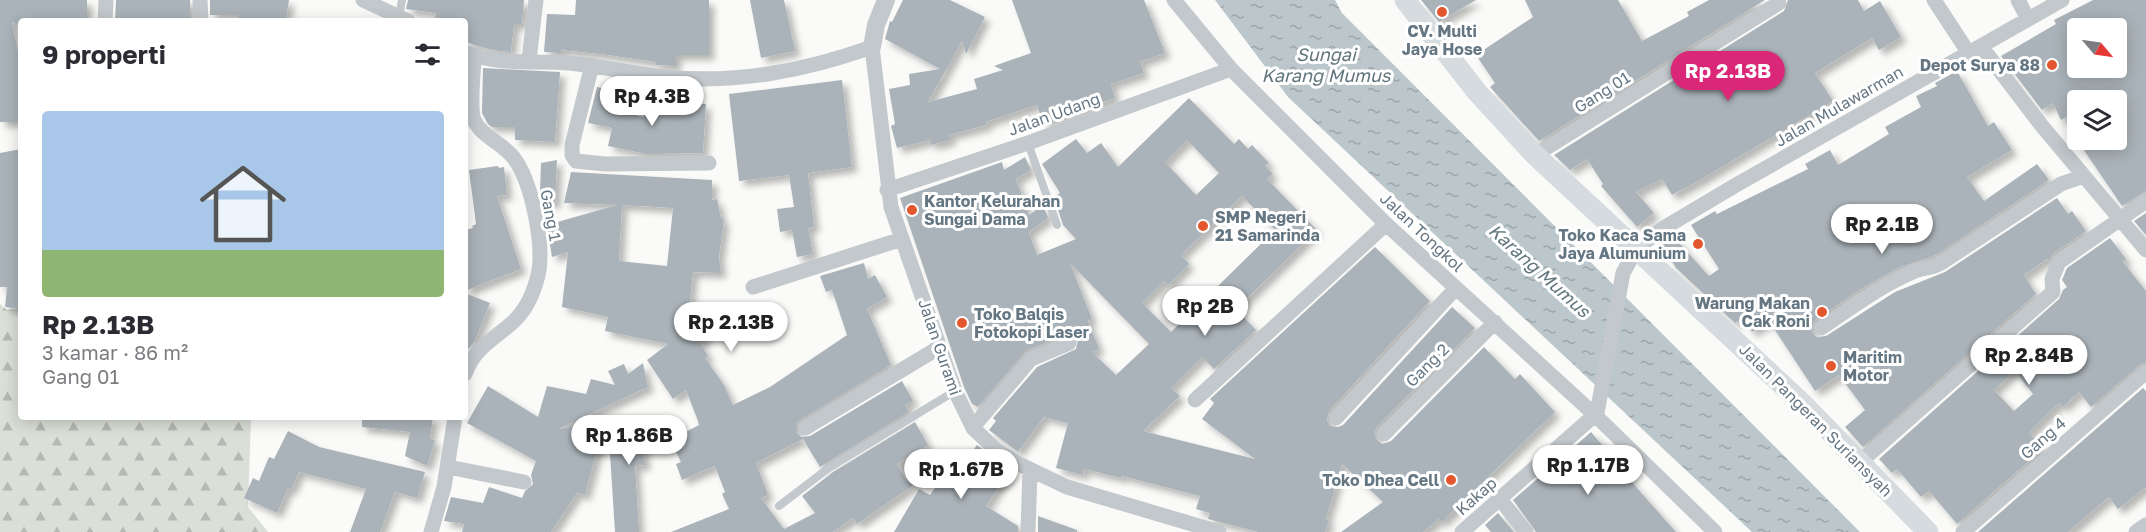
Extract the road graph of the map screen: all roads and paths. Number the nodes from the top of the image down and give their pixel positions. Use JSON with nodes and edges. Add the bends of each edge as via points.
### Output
{"nodes":[{"id":1,"x":106,"y":0,"type":"edge"},
{"id":2,"x":200,"y":0,"type":"edge"},
{"id":3,"x":363,"y":0,"type":"edge"},
{"id":4,"x":402,"y":0,"type":"edge"},
{"id":5,"x":536,"y":0,"type":"edge"},
{"id":6,"x":886,"y":0,"type":"edge"},
{"id":7,"x":1174,"y":0,"type":"edge"},
{"id":8,"x":1405,"y":0,"type":"edge"},
{"id":9,"x":1934,"y":0,"type":"edge"},
{"id":10,"x":2018,"y":0,"type":"edge"},
{"id":11,"x":2062,"y":0,"type":"edge"},
{"id":12,"x":1779,"y":3,"type":"dead end"},
{"id":13,"x":105,"y":18,"type":"edge"},
{"id":14,"x":201,"y":18,"type":"edge"},
{"id":15,"x":401,"y":18,"type":"edge"},
{"id":16,"x":403,"y":18,"type":"edge"},
{"id":17,"x":2028,"y":19,"type":"junction"},
{"id":18,"x":872,"y":47,"type":"junction"},
{"id":19,"x":1975,"y":49,"type":"junction"},
{"id":20,"x":470,"y":54,"type":"edge"},
{"id":21,"x":529,"y":60,"type":"junction"},
{"id":22,"x":592,"y":65,"type":"junction"},
{"id":23,"x":1231,"y":69,"type":"junction"},
{"id":24,"x":1028,"y":143,"type":"junction"},
{"id":25,"x":1535,"y":155,"type":"junction"},
{"id":26,"x":710,"y":163,"type":"dead end"},
{"id":27,"x":2084,"y":176,"type":"junction"},
{"id":28,"x":887,"y":190,"type":"junction"},
{"id":29,"x":2146,"y":201,"type":"edge"},
{"id":30,"x":2121,"y":220,"type":"junction"},
{"id":31,"x":1386,"y":224,"type":"junction"},
{"id":32,"x":1057,"y":225,"type":"dead end"},
{"id":33,"x":902,"y":239,"type":"junction"},
{"id":34,"x":1637,"y":248,"type":"junction"},
{"id":35,"x":2146,"y":250,"type":"edge"},
{"id":36,"x":753,"y":287,"type":"dead end"},
{"id":37,"x":1456,"y":288,"type":"junction"},
{"id":38,"x":1495,"y":322,"type":"junction"},
{"id":39,"x":1821,"y":328,"type":"dead end"},
{"id":40,"x":1069,"y":343,"type":"dead end"},
{"id":41,"x":940,"y":347,"type":"junction"},
{"id":42,"x":468,"y":368,"type":"edge"},
{"id":43,"x":2146,"y":372,"type":"edge"},
{"id":44,"x":955,"y":391,"type":"junction"},
{"id":45,"x":1195,"y":400,"type":"dead end"},
{"id":46,"x":1595,"y":415,"type":"junction"},
{"id":47,"x":1336,"y":418,"type":"dead end"},
{"id":48,"x":455,"y":420,"type":"edge"},
{"id":49,"x":973,"y":427,"type":"junction"},
{"id":50,"x":805,"y":428,"type":"dead end"},
{"id":51,"x":1384,"y":434,"type":"dead end"},
{"id":52,"x":1860,"y":462,"type":"junction"},
{"id":53,"x":448,"y":467,"type":"junction"},
{"id":54,"x":1030,"y":471,"type":"junction"},
{"id":55,"x":524,"y":482,"type":"dead end"},
{"id":56,"x":1500,"y":499,"type":"junction"},
{"id":57,"x":779,"y":506,"type":"dead end"},
{"id":58,"x":2146,"y":525,"type":"edge"},
{"id":59,"x":431,"y":532,"type":"edge"},
{"id":60,"x":1028,"y":532,"type":"edge"},
{"id":61,"x":1219,"y":532,"type":"edge"},
{"id":62,"x":1462,"y":532,"type":"edge"},
{"id":63,"x":1526,"y":532,"type":"edge"},
{"id":64,"x":1715,"y":532,"type":"edge"},
{"id":65,"x":1928,"y":532,"type":"edge"},
{"id":66,"x":1963,"y":532,"type":"edge"},
{"id":67,"x":2136,"y":532,"type":"edge"}],
"edges":[{"from":1,"to":13,"type":"street"},
{"from":2,"to":14,"type":"street"},
{"from":3,"to":15,"type":"street"},
{"from":4,"to":16,"type":"lane"},
{"from":5,"to":21,"type":"street"},
{"from":6,"to":18,"type":"street","name":"Jalan Gurami"},
{"from":7,"to":23,"type":"street","name":"Jalan Tongkol"},
{"from":8,"to":25,"type":"main road","name":"Jalan Pangeran Suriansyah","via":[[1477,92]]},
{"from":9,"to":19,"type":"street"},
{"from":10,"to":17,"type":"street"},
{"from":11,"to":17,"type":"street","name":"Jalan Mulawarman"},
{"from":12,"to":25,"type":"street","name":"Gang 01"},
{"from":17,"to":19,"type":"street","name":"Jalan Mulawarman"},
{"from":18,"to":22,"type":"street","via":[[790,72],[713,80],[663,77]]},
{"from":18,"to":28,"type":"street","name":"Jalan Gurami"},
{"from":19,"to":27,"type":"street"},
{"from":19,"to":34,"type":"street","name":"Jalan Mulawarman","via":[[1736,185]]},
{"from":20,"to":21,"type":"street"},
{"from":20,"to":42,"type":"street","name":"Gang 1","via":[[473,118],[520,167],[536,223],[540,259],[536,283],[524,309],[478,349]]},
{"from":21,"to":22,"type":"street"},
{"from":22,"to":26,"type":"street","via":[[572,145],[576,161]]},
{"from":23,"to":24,"type":"street","name":"Jalan Udang"},
{"from":23,"to":31,"type":"street","name":"Jalan Tongkol"},
{"from":24,"to":28,"type":"street","name":"Jalan Udang"},
{"from":24,"to":32,"type":"lane"},
{"from":25,"to":34,"type":"main road","name":"Jalan Pangeran Suriansyah"},
{"from":27,"to":30,"type":"street"},
{"from":27,"to":39,"type":"street","via":[[2061,184],[1941,263],[1883,287]]},
{"from":28,"to":33,"type":"street","name":"Jalan Gurami"},
{"from":29,"to":30,"type":"street"},
{"from":30,"to":35,"type":"street"},
{"from":30,"to":52,"type":"street","via":[[2059,262],[2052,279],[2053,292]]},
{"from":31,"to":37,"type":"street","name":"Jalan Tongkol"},
{"from":31,"to":45,"type":"street"},
{"from":33,"to":36,"type":"street"},
{"from":33,"to":41,"type":"street","name":"Jalan Gurami"},
{"from":34,"to":46,"type":"street","via":[[1623,273]]},
{"from":34,"to":52,"type":"main road","name":"Jalan Pangeran Suriansyah"},
{"from":37,"to":38,"type":"street","name":"Jalan Tongkol"},
{"from":37,"to":47,"type":"street"},
{"from":38,"to":46,"type":"street","name":"Jalan Tongkol"},
{"from":38,"to":51,"type":"street","name":"Gang 2"},
{"from":40,"to":49,"type":"street","via":[[1030,358]]},
{"from":41,"to":44,"type":"street","name":"Jalan Gurami"},
{"from":41,"to":50,"type":"street"},
{"from":43,"to":66,"type":"street","name":"Gang 4"},
{"from":44,"to":49,"type":"street","name":"Jalan Gurami"},
{"from":44,"to":57,"type":"lane","via":[[830,467]]},
{"from":46,"to":56,"type":"street","name":"Kakap"},
{"from":46,"to":64,"type":"street","name":"Jalan Tongkol"},
{"from":48,"to":53,"type":"street"},
{"from":49,"to":54,"type":"street","name":"Jalan Gurami","via":[[995,448]]},
{"from":52,"to":65,"type":"main road","name":"Jalan Pangeran Suriansyah"},
{"from":53,"to":55,"type":"street"},
{"from":53,"to":59,"type":"street"},
{"from":54,"to":60,"type":"street"},
{"from":54,"to":61,"type":"street","name":"Jalan Gurami","via":[[1095,496]]},
{"from":56,"to":62,"type":"street","name":"Kakap"},
{"from":56,"to":63,"type":"street"},
{"from":58,"to":67,"type":"street"}]}
